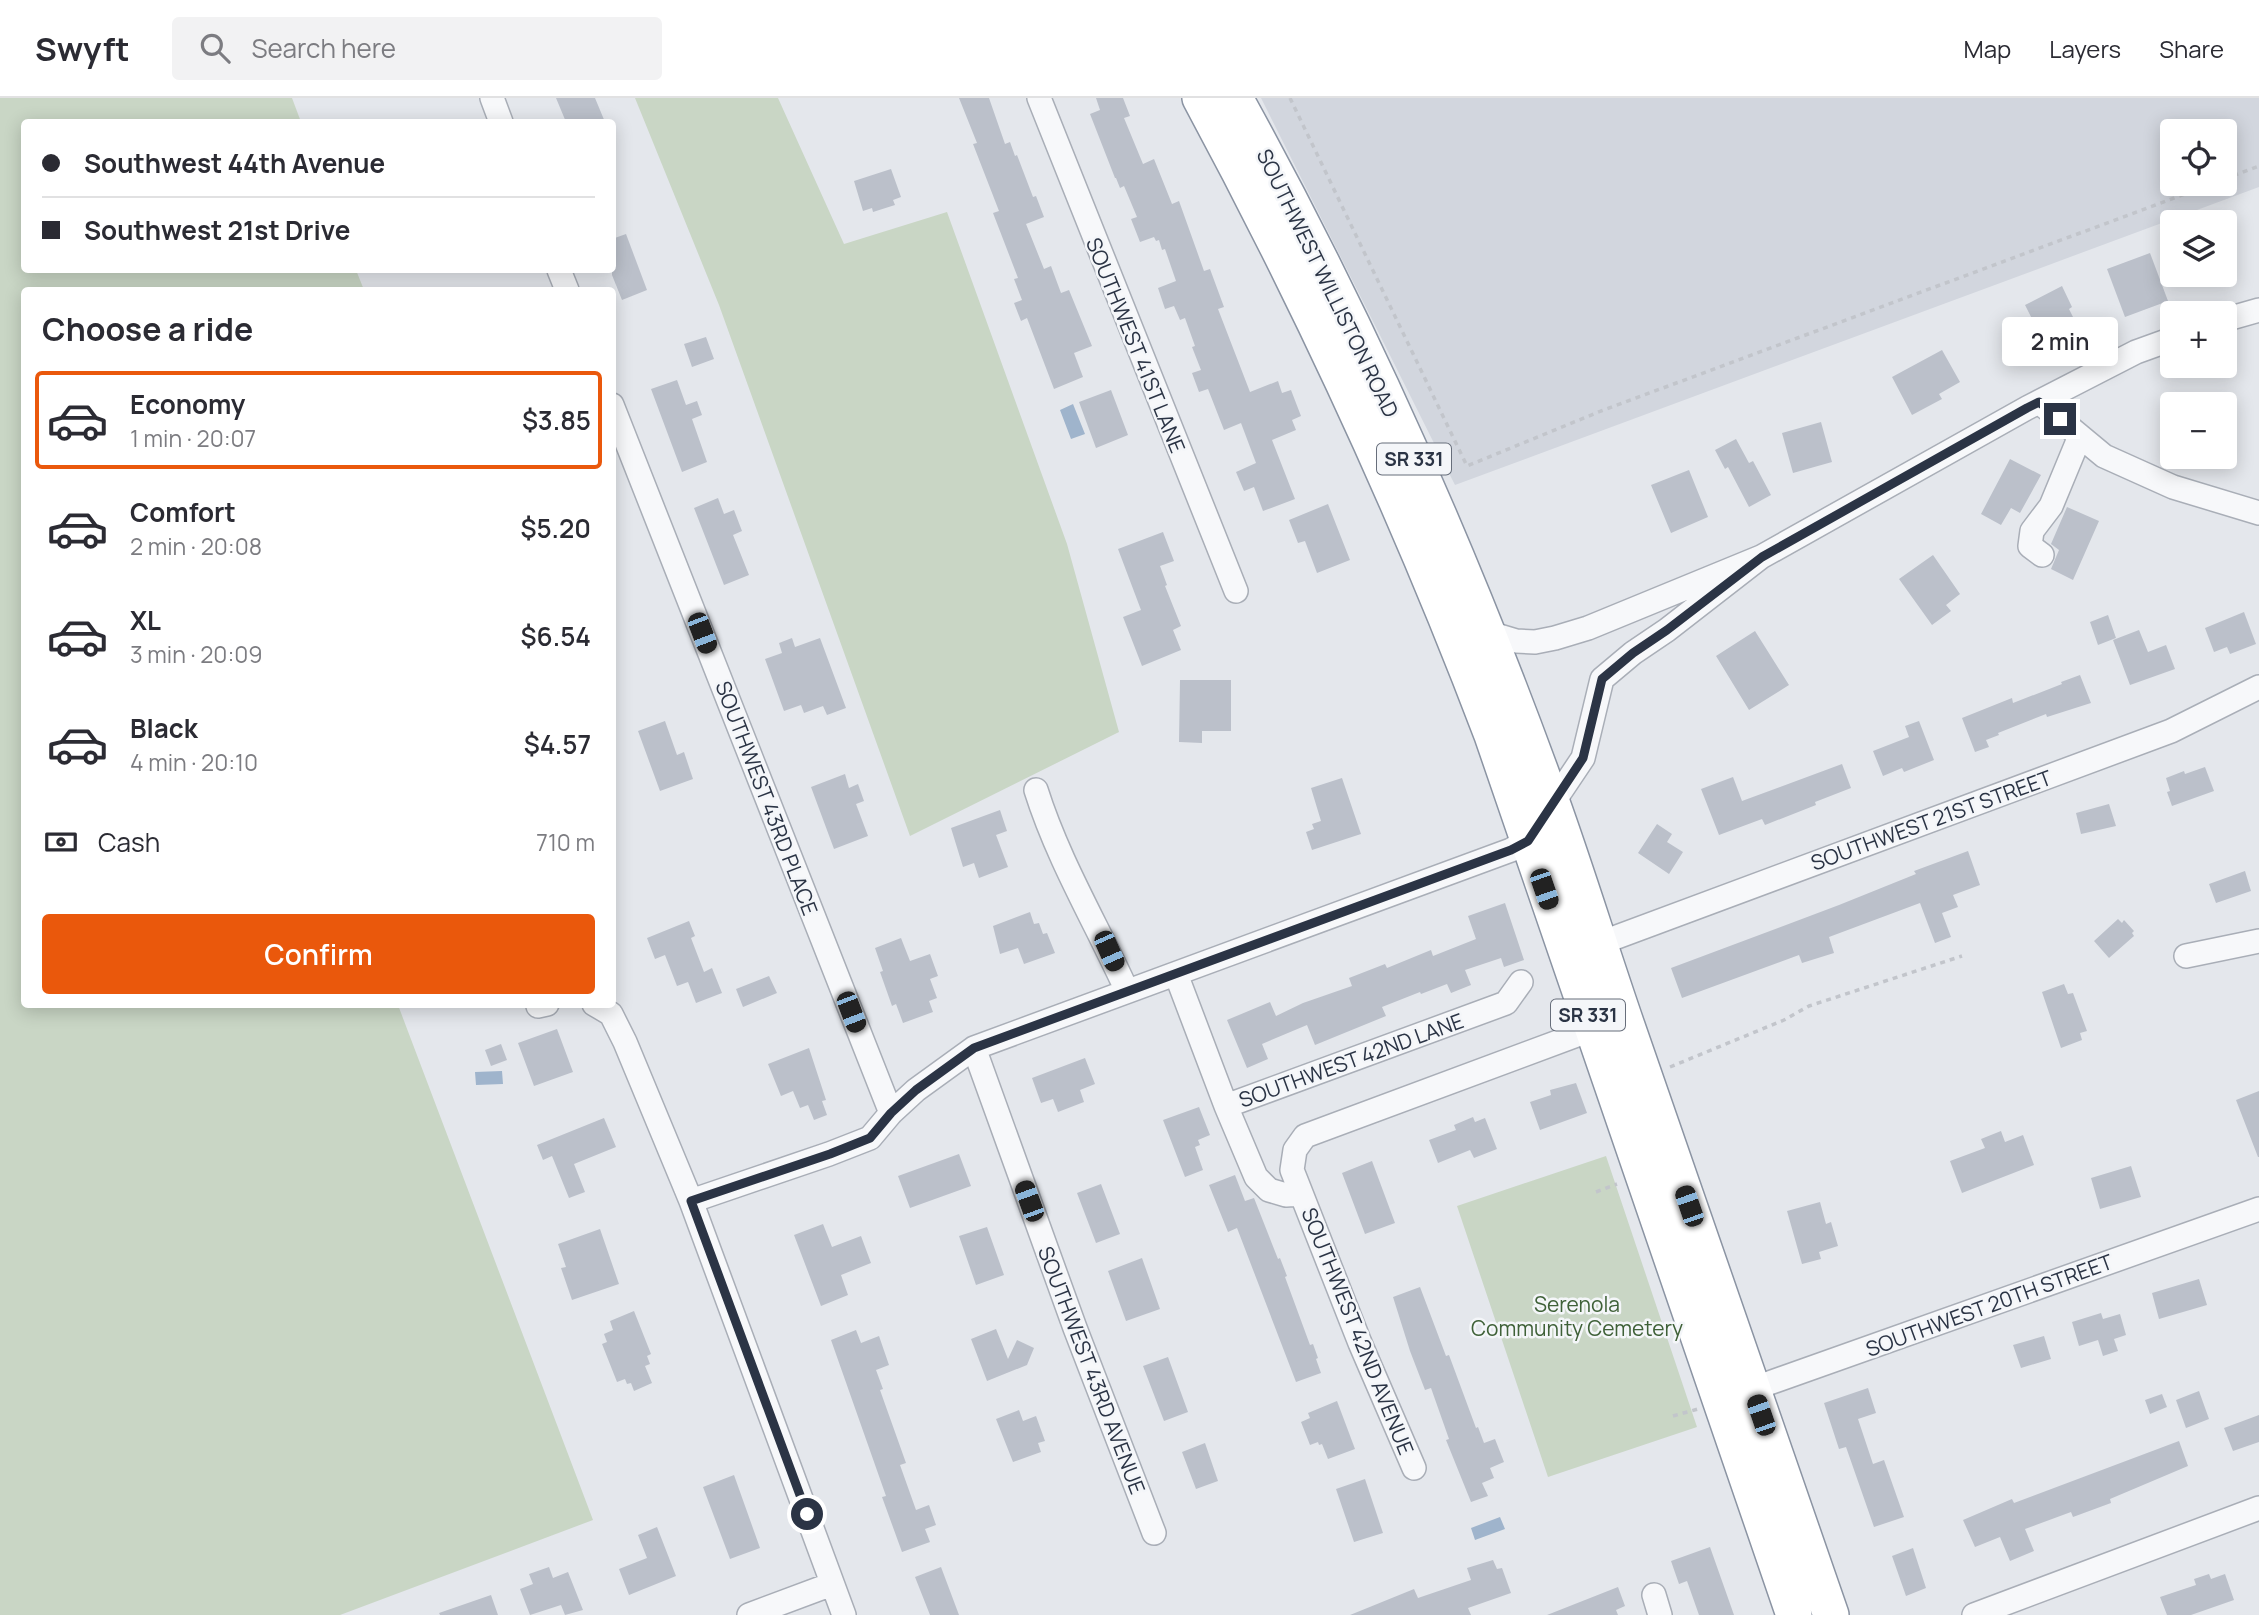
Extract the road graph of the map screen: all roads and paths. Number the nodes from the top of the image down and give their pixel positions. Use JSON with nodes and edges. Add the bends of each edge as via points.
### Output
{"nodes":[{"id":1,"x":492,"y":98,"type":"edge"},
{"id":2,"x":1039,"y":98,"type":"edge"},
{"id":3,"x":1200,"y":98,"type":"edge"},
{"id":4,"x":1235,"y":98,"type":"edge"},
{"id":5,"x":1290,"y":98,"type":"edge"},
{"id":6,"x":500,"y":119,"type":"edge"},
{"id":7,"x":2259,"y":166,"type":"edge"},
{"id":8,"x":2237,"y":174,"type":"edge"},
{"id":9,"x":2180,"y":196,"type":"edge"},
{"id":10,"x":2259,"y":310,"type":"edge"},
{"id":11,"x":2237,"y":316,"type":"edge"},
{"id":12,"x":2160,"y":343,"type":"edge"},
{"id":13,"x":2039,"y":402,"type":"junction"},
{"id":14,"x":616,"y":415,"type":"edge"},
{"id":15,"x":2080,"y":436,"type":"junction"},
{"id":16,"x":2259,"y":513,"type":"edge"},
{"id":17,"x":2042,"y":555,"type":"dead end"},
{"id":18,"x":1762,"y":557,"type":"junction"},
{"id":19,"x":1236,"y":591,"type":"dead end"},
{"id":20,"x":1486,"y":632,"type":"junction"},
{"id":21,"x":2259,"y":687,"type":"edge"},
{"id":22,"x":1037,"y":790,"type":"dead end"},
{"id":23,"x":1552,"y":803,"type":"junction"},
{"id":24,"x":1528,"y":841,"type":"junction"},
{"id":25,"x":2259,"y":942,"type":"edge"},
{"id":26,"x":1598,"y":944,"type":"junction"},
{"id":27,"x":1962,"y":956,"type":"dead end"},
{"id":28,"x":2186,"y":956,"type":"dead end"},
{"id":29,"x":1176,"y":974,"type":"junction"},
{"id":30,"x":1521,"y":982,"type":"dead end"},
{"id":31,"x":1127,"y":992,"type":"junction"},
{"id":32,"x":601,"y":1008,"type":"edge"},
{"id":33,"x":1593,"y":1029,"type":"junction"},
{"id":34,"x":974,"y":1048,"type":"junction"},
{"id":35,"x":1644,"y":1076,"type":"junction"},
{"id":36,"x":1226,"y":1106,"type":"junction"},
{"id":37,"x":891,"y":1113,"type":"junction"},
{"id":38,"x":1301,"y":1194,"type":"junction"},
{"id":39,"x":691,"y":1201,"type":"junction"},
{"id":40,"x":2259,"y":1209,"type":"edge"},
{"id":41,"x":1753,"y":1390,"type":"junction"},
{"id":42,"x":1720,"y":1401,"type":"junction"},
{"id":43,"x":1414,"y":1468,"type":"dead end"},
{"id":44,"x":2259,"y":1508,"type":"edge"},
{"id":45,"x":1154,"y":1533,"type":"dead end"},
{"id":46,"x":832,"y":1584,"type":"junction"},
{"id":47,"x":749,"y":1615,"type":"edge"},
{"id":48,"x":844,"y":1615,"type":"edge"},
{"id":49,"x":1794,"y":1615,"type":"edge"},
{"id":50,"x":1830,"y":1615,"type":"edge"},
{"id":51,"x":1974,"y":1615,"type":"edge"}],
"edges":[{"from":1,"to":6,"type":"street"},
{"from":2,"to":19,"type":"street","name":"SOUTHWEST 41ST LANE"},
{"from":3,"to":24,"type":"highway","name":"SOUTHWEST WILLISTON ROAD","number":"SR 331","via":[[1320,332],[1388,479],[1467,667]]},
{"from":4,"to":20,"type":"highway","name":"SOUTHWEST WILLISTON ROAD","number":"SR 331","via":[[1354,330]]},
{"from":5,"to":9,"type":"path","via":[[1466,466],[1601,411]]},
{"from":7,"to":8,"type":"path"},
{"from":10,"to":11,"type":"street"},
{"from":12,"to":13,"type":"street"},
{"from":13,"to":15,"type":"street"},
{"from":13,"to":18,"type":"street"},
{"from":14,"to":37,"type":"street","name":"SOUTHWEST 43RD PLACE"},
{"from":15,"to":16,"type":"street","via":[[2104,456],[2173,487]]},
{"from":15,"to":17,"type":"street","via":[[2051,506],[2032,531],[2030,546]]},
{"from":18,"to":20,"type":"street","via":[[1555,638],[1516,641]]},
{"from":18,"to":23,"type":"street","via":[[1602,679],[1583,758]]},
{"from":20,"to":23,"type":"highway","name":"SOUTHWEST WILLISTON ROAD","number":"SR 331"},
{"from":21,"to":26,"type":"street","name":"SOUTHWEST 21ST STREET","via":[[2171,731]]},
{"from":22,"to":31,"type":"street","via":[[1048,830]]},
{"from":23,"to":24,"type":"street"},
{"from":23,"to":26,"type":"highway","name":"SOUTHWEST WILLISTON ROAD","number":"SR 331"},
{"from":24,"to":29,"type":"street"},
{"from":24,"to":33,"type":"highway","name":"SOUTHWEST WILLISTON ROAD","number":"SR 331"},
{"from":25,"to":28,"type":"street"},
{"from":26,"to":35,"type":"highway","name":"SOUTHWEST WILLISTON ROAD","number":"SR 331"},
{"from":27,"to":35,"type":"path","via":[[1809,1006]]},
{"from":29,"to":31,"type":"street"},
{"from":29,"to":36,"type":"street","name":"SOUTHWEST 42ND LANE"},
{"from":30,"to":36,"type":"street","name":"SOUTHWEST 42ND LANE","via":[[1506,1003]]},
{"from":31,"to":34,"type":"street"},
{"from":32,"to":39,"type":"street","via":[[611,1014],[620,1032]]},
{"from":33,"to":38,"type":"street","name":"SOUTHWEST 42ND AVENUE","via":[[1305,1136],[1295,1150],[1292,1170]]},
{"from":33,"to":42,"type":"highway","name":"SOUTHWEST WILLISTON ROAD","number":"SR 331"},
{"from":34,"to":37,"type":"street"},
{"from":34,"to":45,"type":"street","name":"SOUTHWEST 43RD AVENUE"},
{"from":35,"to":41,"type":"highway","name":"SOUTHWEST WILLISTON ROAD","number":"SR 331"},
{"from":36,"to":38,"type":"street","name":"SOUTHWEST 42ND AVENUE","via":[[1256,1177],[1269,1190]]},
{"from":37,"to":39,"type":"street","via":[[870,1138]]},
{"from":38,"to":43,"type":"street","name":"SOUTHWEST 42ND AVENUE"},
{"from":39,"to":46,"type":"street"},
{"from":40,"to":41,"type":"street","name":"SOUTHWEST 20TH STREET"},
{"from":41,"to":42,"type":"street","name":"SOUTHWEST 20TH STREET"},
{"from":41,"to":50,"type":"highway","name":"SOUTHWEST WILLISTON ROAD","number":"SR 331"},
{"from":42,"to":49,"type":"highway","name":"SOUTHWEST WILLISTON ROAD","number":"SR 331"},
{"from":44,"to":51,"type":"street"},
{"from":46,"to":47,"type":"street"},
{"from":46,"to":48,"type":"street"}]}
